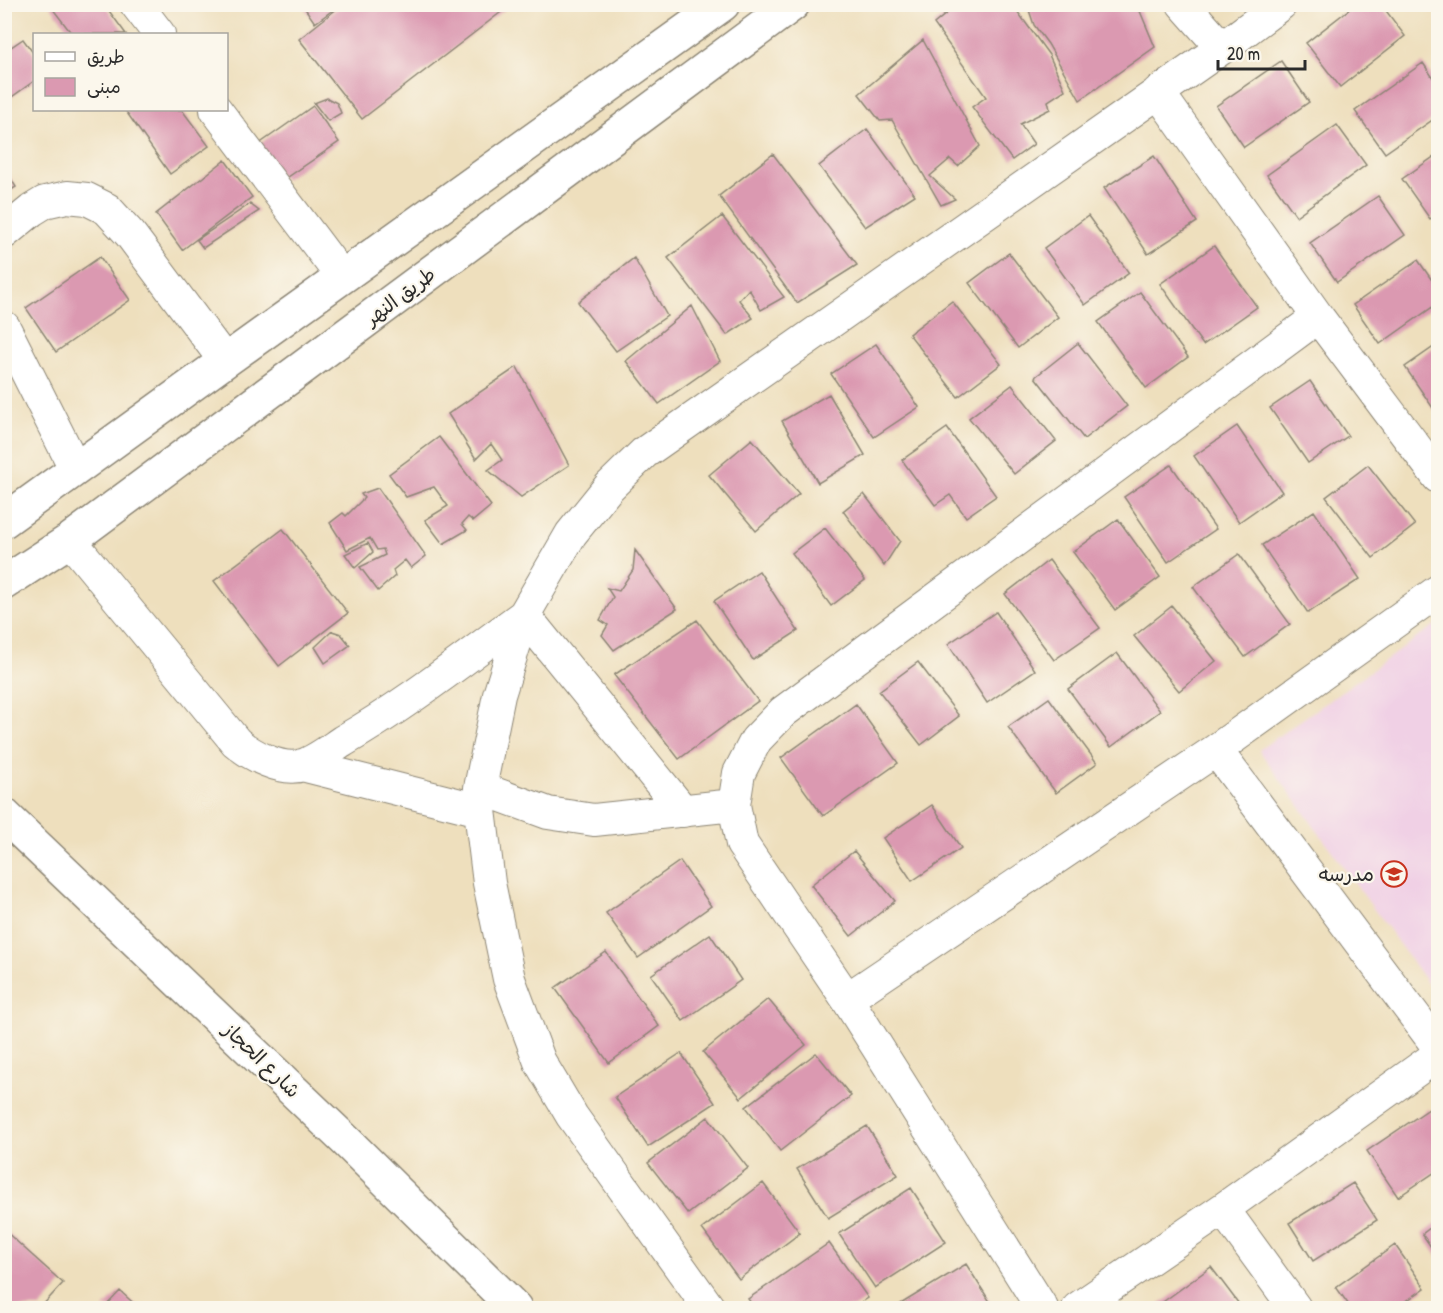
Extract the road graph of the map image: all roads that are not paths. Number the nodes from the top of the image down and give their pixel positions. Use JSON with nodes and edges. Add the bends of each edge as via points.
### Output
{"nodes":[{"id":1,"x":136,"y":4,"type":"edge"},
{"id":2,"x":723,"y":4,"type":"edge"},
{"id":3,"x":793,"y":4,"type":"edge"},
{"id":4,"x":1183,"y":4,"type":"edge"},
{"id":5,"x":1281,"y":4,"type":"edge"},
{"id":6,"x":158,"y":33,"type":"edge"},
{"id":7,"x":1222,"y":48,"type":"junction"},
{"id":8,"x":1158,"y":92,"type":"junction"},
{"id":9,"x":217,"y":111,"type":"edge"},
{"id":10,"x":4,"y":233,"type":"edge"},
{"id":11,"x":342,"y":277,"type":"junction"},
{"id":12,"x":1318,"y":317,"type":"junction"},
{"id":13,"x":4,"y":327,"type":"edge"},
{"id":14,"x":225,"y":361,"type":"junction"},
{"id":15,"x":75,"y":468,"type":"junction"},
{"id":16,"x":1438,"y":477,"type":"edge"},
{"id":17,"x":4,"y":521,"type":"edge"},
{"id":18,"x":70,"y":540,"type":"junction"},
{"id":19,"x":4,"y":583,"type":"edge"},
{"id":20,"x":1438,"y":591,"type":"edge"},
{"id":21,"x":524,"y":615,"type":"junction"},
{"id":22,"x":1216,"y":750,"type":"junction"},
{"id":23,"x":302,"y":765,"type":"junction"},
{"id":24,"x":480,"y":799,"type":"junction"},
{"id":25,"x":734,"y":805,"type":"junction"},
{"id":26,"x":683,"y":811,"type":"junction"},
{"id":27,"x":4,"y":815,"type":"edge"},
{"id":28,"x":847,"y":999,"type":"junction"},
{"id":29,"x":1438,"y":1047,"type":"edge"},
{"id":30,"x":1438,"y":1055,"type":"edge"},
{"id":31,"x":1223,"y":1209,"type":"junction"},
{"id":32,"x":515,"y":1308,"type":"edge"},
{"id":33,"x":709,"y":1308,"type":"edge"},
{"id":34,"x":1042,"y":1308,"type":"edge"},
{"id":35,"x":1078,"y":1308,"type":"edge"},
{"id":36,"x":1295,"y":1308,"type":"edge"}],
"edges":[{"from":1,"to":6,"type":"street"},
{"from":2,"to":11,"type":"main road"},
{"from":3,"to":18,"type":"main road","name":"طريق النهر"},
{"from":4,"to":7,"type":"street"},
{"from":5,"to":7,"type":"street"},
{"from":7,"to":8,"type":"street"},
{"from":8,"to":12,"type":"street"},
{"from":8,"to":21,"type":"street","via":[[644,453],[609,487],[571,534]]},
{"from":9,"to":11,"type":"street"},
{"from":10,"to":14,"type":"street","via":[[45,202],[67,196],[87,199],[107,209]]},
{"from":11,"to":14,"type":"main road"},
{"from":12,"to":16,"type":"street"},
{"from":12,"to":25,"type":"street","via":[[783,712],[756,740],[739,773]]},
{"from":13,"to":15,"type":"street"},
{"from":14,"to":15,"type":"main road"},
{"from":15,"to":17,"type":"main road"},
{"from":18,"to":19,"type":"main road","name":"طريق النهر"},
{"from":18,"to":23,"type":"street","via":[[236,742],[266,760]]},
{"from":20,"to":22,"type":"street"},
{"from":21,"to":23,"type":"street","via":[[373,724]]},
{"from":21,"to":24,"type":"street","via":[[499,695]]},
{"from":21,"to":26,"type":"street"},
{"from":22,"to":28,"type":"street"},
{"from":22,"to":29,"type":"street"},
{"from":23,"to":24,"type":"street"},
{"from":24,"to":26,"type":"street","via":[[594,820]]},
{"from":24,"to":33,"type":"street","via":[[489,883],[509,979],[540,1062],[572,1116]]},
{"from":25,"to":26,"type":"street"},
{"from":25,"to":28,"type":"street","via":[[742,844]]},
{"from":27,"to":32,"type":"main road","name":"شارع الحجاز"},
{"from":28,"to":34,"type":"street"},
{"from":30,"to":31,"type":"street"},
{"from":31,"to":35,"type":"street"},
{"from":31,"to":36,"type":"street"}]}
